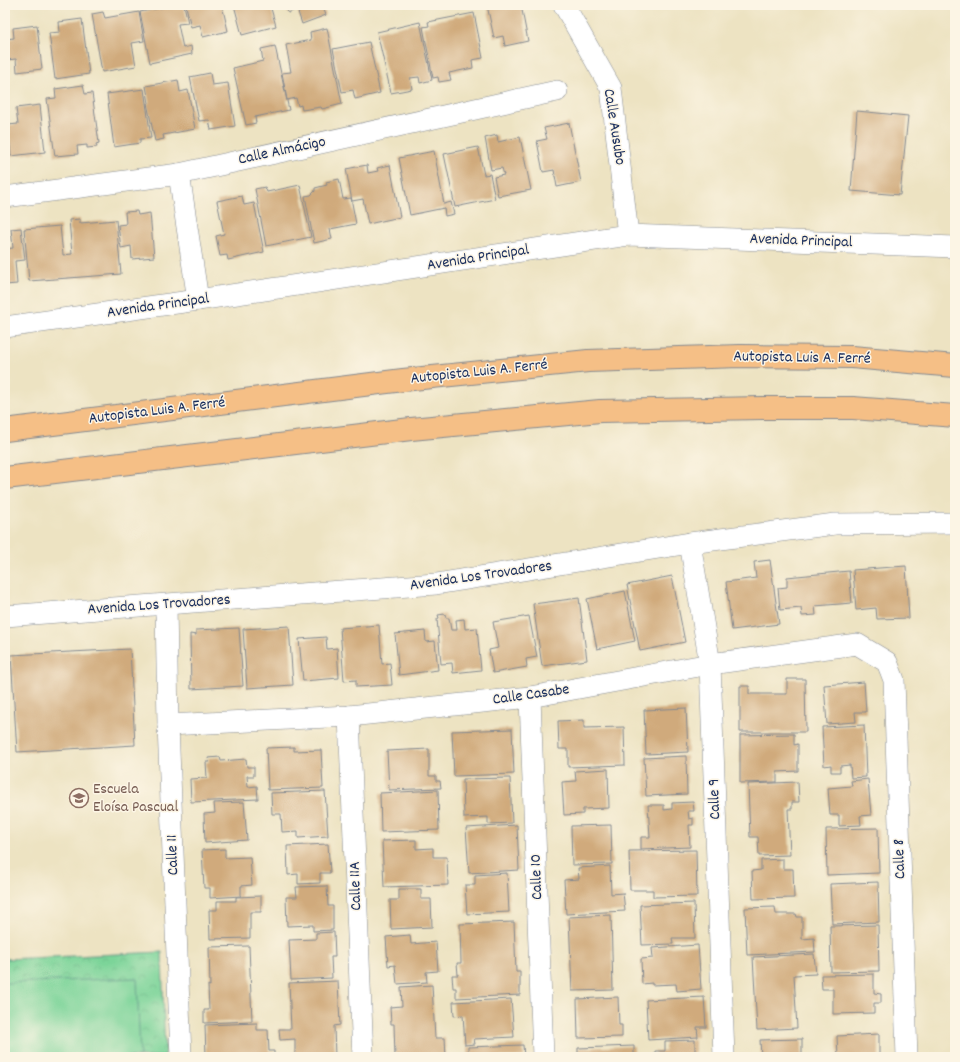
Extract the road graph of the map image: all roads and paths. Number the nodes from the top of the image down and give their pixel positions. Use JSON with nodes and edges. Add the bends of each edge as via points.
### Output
{"nodes":[{"id":1,"x":564,"y":5,"type":"edge"},
{"id":2,"x":557,"y":91,"type":"dead end"},
{"id":3,"x":179,"y":174,"type":"junction"},
{"id":4,"x":5,"y":197,"type":"edge"},
{"id":5,"x":628,"y":235,"type":"junction"},
{"id":6,"x":955,"y":247,"type":"edge"},
{"id":7,"x":198,"y":300,"type":"junction"},
{"id":8,"x":5,"y":327,"type":"edge"},
{"id":9,"x":955,"y":366,"type":"edge"},
{"id":10,"x":955,"y":416,"type":"edge"},
{"id":11,"x":5,"y":430,"type":"edge"},
{"id":12,"x":5,"y":478,"type":"edge"},
{"id":13,"x":955,"y":523,"type":"edge"},
{"id":14,"x":690,"y":543,"type":"junction"},
{"id":15,"x":166,"y":605,"type":"junction"},
{"id":16,"x":5,"y":616,"type":"edge"},
{"id":17,"x":887,"y":662,"type":"joint"},
{"id":18,"x":710,"y":664,"type":"junction"},
{"id":19,"x":530,"y":697,"type":"junction"},
{"id":20,"x":349,"y":716,"type":"junction"},
{"id":21,"x":168,"y":725,"type":"junction"},
{"id":22,"x":181,"y":1057,"type":"edge"},
{"id":23,"x":363,"y":1057,"type":"edge"},
{"id":24,"x":543,"y":1057,"type":"edge"},
{"id":25,"x":724,"y":1057,"type":"edge"},
{"id":26,"x":907,"y":1057,"type":"edge"}],
"edges":[{"from":1,"to":5,"type":"street","name":"Calle Ausubo","via":[[611,88]]},
{"from":2,"to":3,"type":"street","name":"Calle Almácigo"},
{"from":3,"to":4,"type":"street","name":"Calle Almácigo"},
{"from":3,"to":7,"type":"street"},
{"from":5,"to":6,"type":"street","name":"Avenida Principal"},
{"from":5,"to":7,"type":"street","name":"Avenida Principal"},
{"from":7,"to":8,"type":"street","name":"Avenida Principal"},
{"from":9,"to":11,"type":"highway","name":"Autopista Luis A. Ferré","via":[[852,357],[740,356],[588,361],[411,379]]},
{"from":10,"to":12,"type":"highway","via":[[853,408],[592,412],[411,429]]},
{"from":13,"to":14,"type":"street","name":"Avenida Los Trovadores","via":[[835,524]]},
{"from":14,"to":15,"type":"street","name":"Avenida Los Trovadores","via":[[436,584]]},
{"from":14,"to":18,"type":"street","name":"Calle 9"},
{"from":15,"to":16,"type":"street","name":"Avenida Los Trovadores"},
{"from":15,"to":21,"type":"street","name":"Calle 11"},
{"from":17,"to":18,"type":"street","name":"Calle Casabe","via":[[857,644]]},
{"from":17,"to":26,"type":"street","name":"Calle 8","via":[[894,680]]},
{"from":18,"to":19,"type":"street","name":"Calle Casabe"},
{"from":18,"to":25,"type":"street","name":"Calle 9"},
{"from":19,"to":20,"type":"street","name":"Calle Casabe"},
{"from":19,"to":24,"type":"street","name":"Calle 10"},
{"from":20,"to":21,"type":"street","name":"Calle Casabe"},
{"from":20,"to":23,"type":"street","name":"Calle 11A"},
{"from":21,"to":22,"type":"street","name":"Calle 11"}]}
